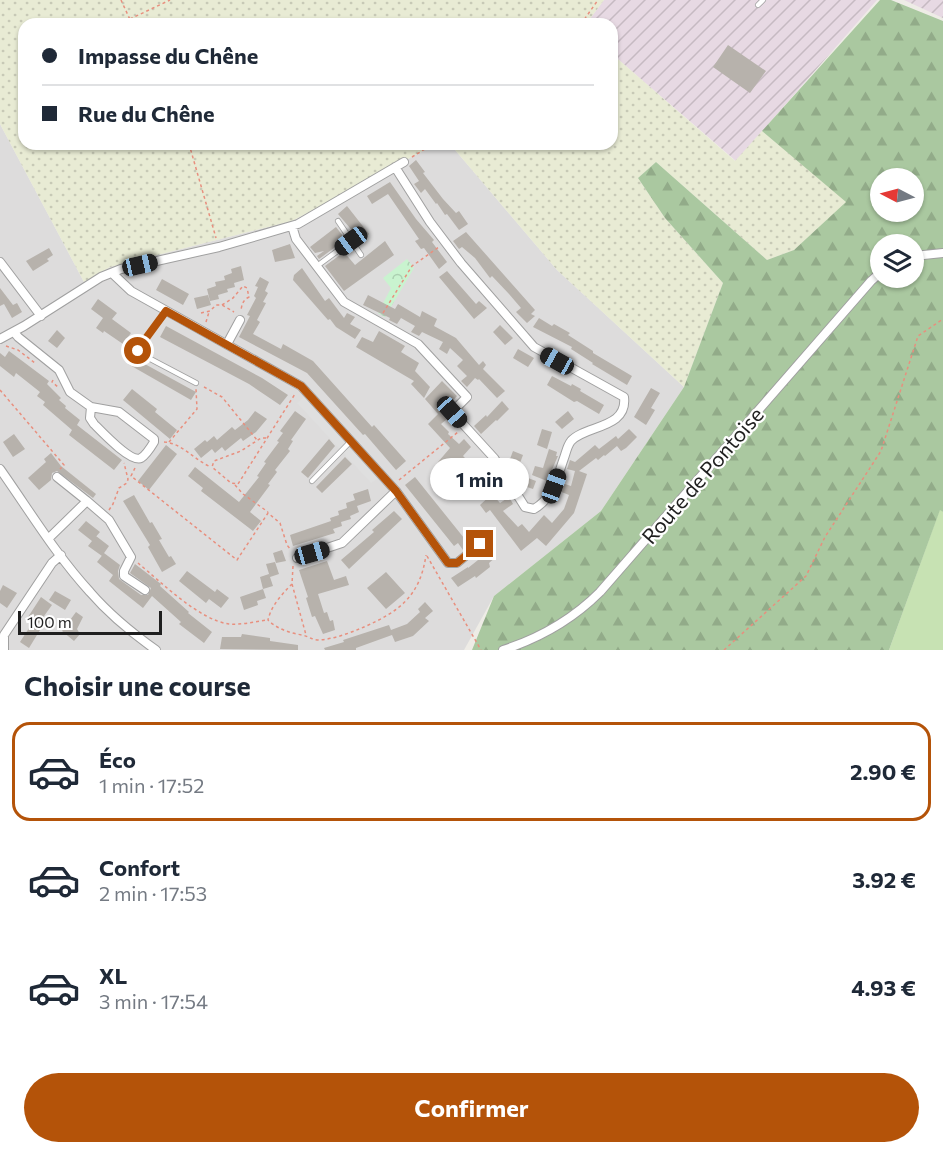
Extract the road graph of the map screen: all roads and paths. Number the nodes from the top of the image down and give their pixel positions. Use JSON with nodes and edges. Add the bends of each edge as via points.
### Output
{"nodes":[{"id":1,"x":121,"y":0,"type":"edge"},
{"id":2,"x":170,"y":0,"type":"edge"},
{"id":3,"x":598,"y":0,"type":"edge"},
{"id":4,"x":763,"y":0,"type":"edge"},
{"id":5,"x":758,"y":5,"type":"dead end"},
{"id":6,"x":130,"y":18,"type":"edge"},
{"id":7,"x":132,"y":18,"type":"edge"},
{"id":8,"x":585,"y":18,"type":"edge"},
{"id":9,"x":191,"y":150,"type":"edge"},
{"id":10,"x":423,"y":150,"type":"edge"},
{"id":11,"x":404,"y":162,"type":"joint"},
{"id":12,"x":395,"y":167,"type":"junction"},
{"id":13,"x":338,"y":221,"type":"dead end"},
{"id":14,"x":292,"y":226,"type":"junction"},
{"id":15,"x":351,"y":241,"type":"junction"},
{"id":16,"x":445,"y":242,"type":"junction"},
{"id":17,"x":219,"y":247,"type":"junction"},
{"id":18,"x":943,"y":253,"type":"edge"},
{"id":19,"x":361,"y":255,"type":"dead end"},
{"id":20,"x":924,"y":255,"type":"edge"},
{"id":21,"x":0,"y":262,"type":"edge"},
{"id":22,"x":317,"y":266,"type":"junction"},
{"id":23,"x":111,"y":273,"type":"junction"},
{"id":24,"x":870,"y":283,"type":"edge"},
{"id":25,"x":222,"y":305,"type":"junction"},
{"id":26,"x":166,"y":311,"type":"junction"},
{"id":27,"x":210,"y":311,"type":"junction"},
{"id":28,"x":201,"y":314,"type":"dead end"},
{"id":29,"x":41,"y":316,"type":"junction"},
{"id":30,"x":943,"y":319,"type":"edge"},
{"id":31,"x":240,"y":320,"type":"dead end"},
{"id":32,"x":379,"y":322,"type":"junction"},
{"id":33,"x":202,"y":331,"type":"junction"},
{"id":34,"x":14,"y":332,"type":"junction"},
{"id":35,"x":0,"y":339,"type":"edge"},
{"id":36,"x":227,"y":344,"type":"junction"},
{"id":37,"x":196,"y":383,"type":"junction"},
{"id":38,"x":301,"y":386,"type":"junction"},
{"id":39,"x":0,"y":390,"type":"edge"},
{"id":40,"x":92,"y":407,"type":"junction"},
{"id":41,"x":465,"y":426,"type":"junction"},
{"id":42,"x":266,"y":438,"type":"junction"},
{"id":43,"x":154,"y":441,"type":"junction"},
{"id":44,"x":257,"y":441,"type":"junction"},
{"id":45,"x":351,"y":441,"type":"junction"},
{"id":46,"x":169,"y":442,"type":"junction"},
{"id":47,"x":127,"y":456,"type":"junction"},
{"id":48,"x":212,"y":467,"type":"junction"},
{"id":49,"x":0,"y":469,"type":"edge"},
{"id":50,"x":57,"y":477,"type":"joint"},
{"id":51,"x":129,"y":478,"type":"junction"},
{"id":52,"x":312,"y":481,"type":"dead end"},
{"id":53,"x":235,"y":485,"type":"junction"},
{"id":54,"x":393,"y":488,"type":"junction"},
{"id":55,"x":87,"y":501,"type":"junction"},
{"id":56,"x":268,"y":513,"type":"junction"},
{"id":57,"x":104,"y":515,"type":"junction"},
{"id":58,"x":49,"y":538,"type":"junction"},
{"id":59,"x":480,"y":544,"type":"dead end"},
{"id":60,"x":61,"y":555,"type":"junction"},
{"id":61,"x":131,"y":557,"type":"junction"},
{"id":62,"x":297,"y":558,"type":"junction"},
{"id":63,"x":292,"y":584,"type":"junction"},
{"id":64,"x":145,"y":590,"type":"dead end"},
{"id":65,"x":268,"y":620,"type":"junction"},
{"id":66,"x":306,"y":635,"type":"junction"},
{"id":67,"x":4,"y":650,"type":"edge"},
{"id":68,"x":156,"y":650,"type":"edge"},
{"id":69,"x":481,"y":650,"type":"edge"},
{"id":70,"x":503,"y":650,"type":"edge"},
{"id":71,"x":724,"y":650,"type":"edge"}],
"edges":[{"from":1,"to":6,"type":"path"},
{"from":2,"to":7,"type":"path"},
{"from":3,"to":8,"type":"path"},
{"from":4,"to":5,"type":"lane"},
{"from":9,"to":17,"type":"path"},
{"from":10,"to":11,"type":"path"},
{"from":11,"to":12,"type":"street"},
{"from":12,"to":14,"type":"street"},
{"from":12,"to":16,"type":"street"},
{"from":13,"to":15,"type":"lane"},
{"from":14,"to":17,"type":"street"},
{"from":14,"to":22,"type":"street"},
{"from":15,"to":19,"type":"lane"},
{"from":15,"to":22,"type":"lane"},
{"from":16,"to":32,"type":"path","via":[[412,266]]},
{"from":16,"to":41,"type":"street","via":[[534,347],[624,397],[615,420],[579,435],[568,446],[551,493],[531,510]]},
{"from":17,"to":23,"type":"street"},
{"from":18,"to":20,"type":"street"},
{"from":21,"to":29,"type":"street"},
{"from":22,"to":32,"type":"street","via":[[344,302]]},
{"from":23,"to":26,"type":"street","via":[[131,291]]},
{"from":23,"to":29,"type":"street"},
{"from":24,"to":70,"type":"street","name":"Route de Pontoise","via":[[600,592],[564,622]]},
{"from":25,"to":25,"type":"path","via":[[241,316],[244,299],[249,297],[247,288],[243,286]]},
{"from":25,"to":27,"type":"path"},
{"from":26,"to":33,"type":"street"},
{"from":26,"to":37,"type":"lane","via":[[139,352]]},
{"from":27,"to":28,"type":"path"},
{"from":27,"to":33,"type":"path"},
{"from":29,"to":34,"type":"street"},
{"from":30,"to":71,"type":"path","via":[[918,336],[880,451],[825,537],[806,576]]},
{"from":31,"to":36,"type":"street"},
{"from":32,"to":41,"type":"street","via":[[418,344],[467,397],[452,412]]},
{"from":33,"to":36,"type":"street"},
{"from":34,"to":35,"type":"street"},
{"from":34,"to":40,"type":"street","via":[[59,370],[70,392]]},
{"from":36,"to":38,"type":"street"},
{"from":37,"to":44,"type":"path","via":[[222,397]]},
{"from":37,"to":46,"type":"path","via":[[197,409]]},
{"from":38,"to":42,"type":"path"},
{"from":38,"to":45,"type":"street"},
{"from":39,"to":50,"type":"path","via":[[64,465]]},
{"from":40,"to":43,"type":"street","via":[[119,412]]},
{"from":40,"to":47,"type":"street","via":[[90,418],[94,424]]},
{"from":41,"to":54,"type":"path"},
{"from":42,"to":44,"type":"path"},
{"from":42,"to":53,"type":"path"},
{"from":43,"to":46,"type":"path"},
{"from":43,"to":47,"type":"street","via":[[140,458]]},
{"from":44,"to":48,"type":"path","via":[[214,461]]},
{"from":45,"to":52,"type":"lane"},
{"from":45,"to":54,"type":"street"},
{"from":46,"to":48,"type":"path"},
{"from":47,"to":51,"type":"path","via":[[123,464]]},
{"from":47,"to":51,"type":"path","via":[[136,468]]},
{"from":48,"to":53,"type":"path"},
{"from":49,"to":58,"type":"street"},
{"from":50,"to":55,"type":"street"},
{"from":51,"to":56,"type":"path","via":[[237,560]]},
{"from":51,"to":57,"type":"path"},
{"from":53,"to":56,"type":"path"},
{"from":54,"to":59,"type":"street","via":[[448,563],[457,563]]},
{"from":54,"to":62,"type":"street","via":[[342,543]]},
{"from":55,"to":57,"type":"street"},
{"from":55,"to":58,"type":"street"},
{"from":56,"to":62,"type":"path","via":[[280,523]]},
{"from":57,"to":61,"type":"street"},
{"from":58,"to":60,"type":"street"},
{"from":60,"to":67,"type":"street","via":[[4,635]]},
{"from":60,"to":68,"type":"street","via":[[115,618]]},
{"from":61,"to":64,"type":"street","via":[[124,576]]},
{"from":61,"to":65,"type":"path","via":[[183,600],[213,618],[227,624]]},
{"from":62,"to":63,"type":"path","via":[[291,570]]},
{"from":63,"to":65,"type":"path"},
{"from":63,"to":66,"type":"path"},
{"from":65,"to":66,"type":"path","via":[[291,633]]},
{"from":66,"to":69,"type":"path","via":[[314,640],[339,636],[393,613],[416,589],[426,555]]}]}
